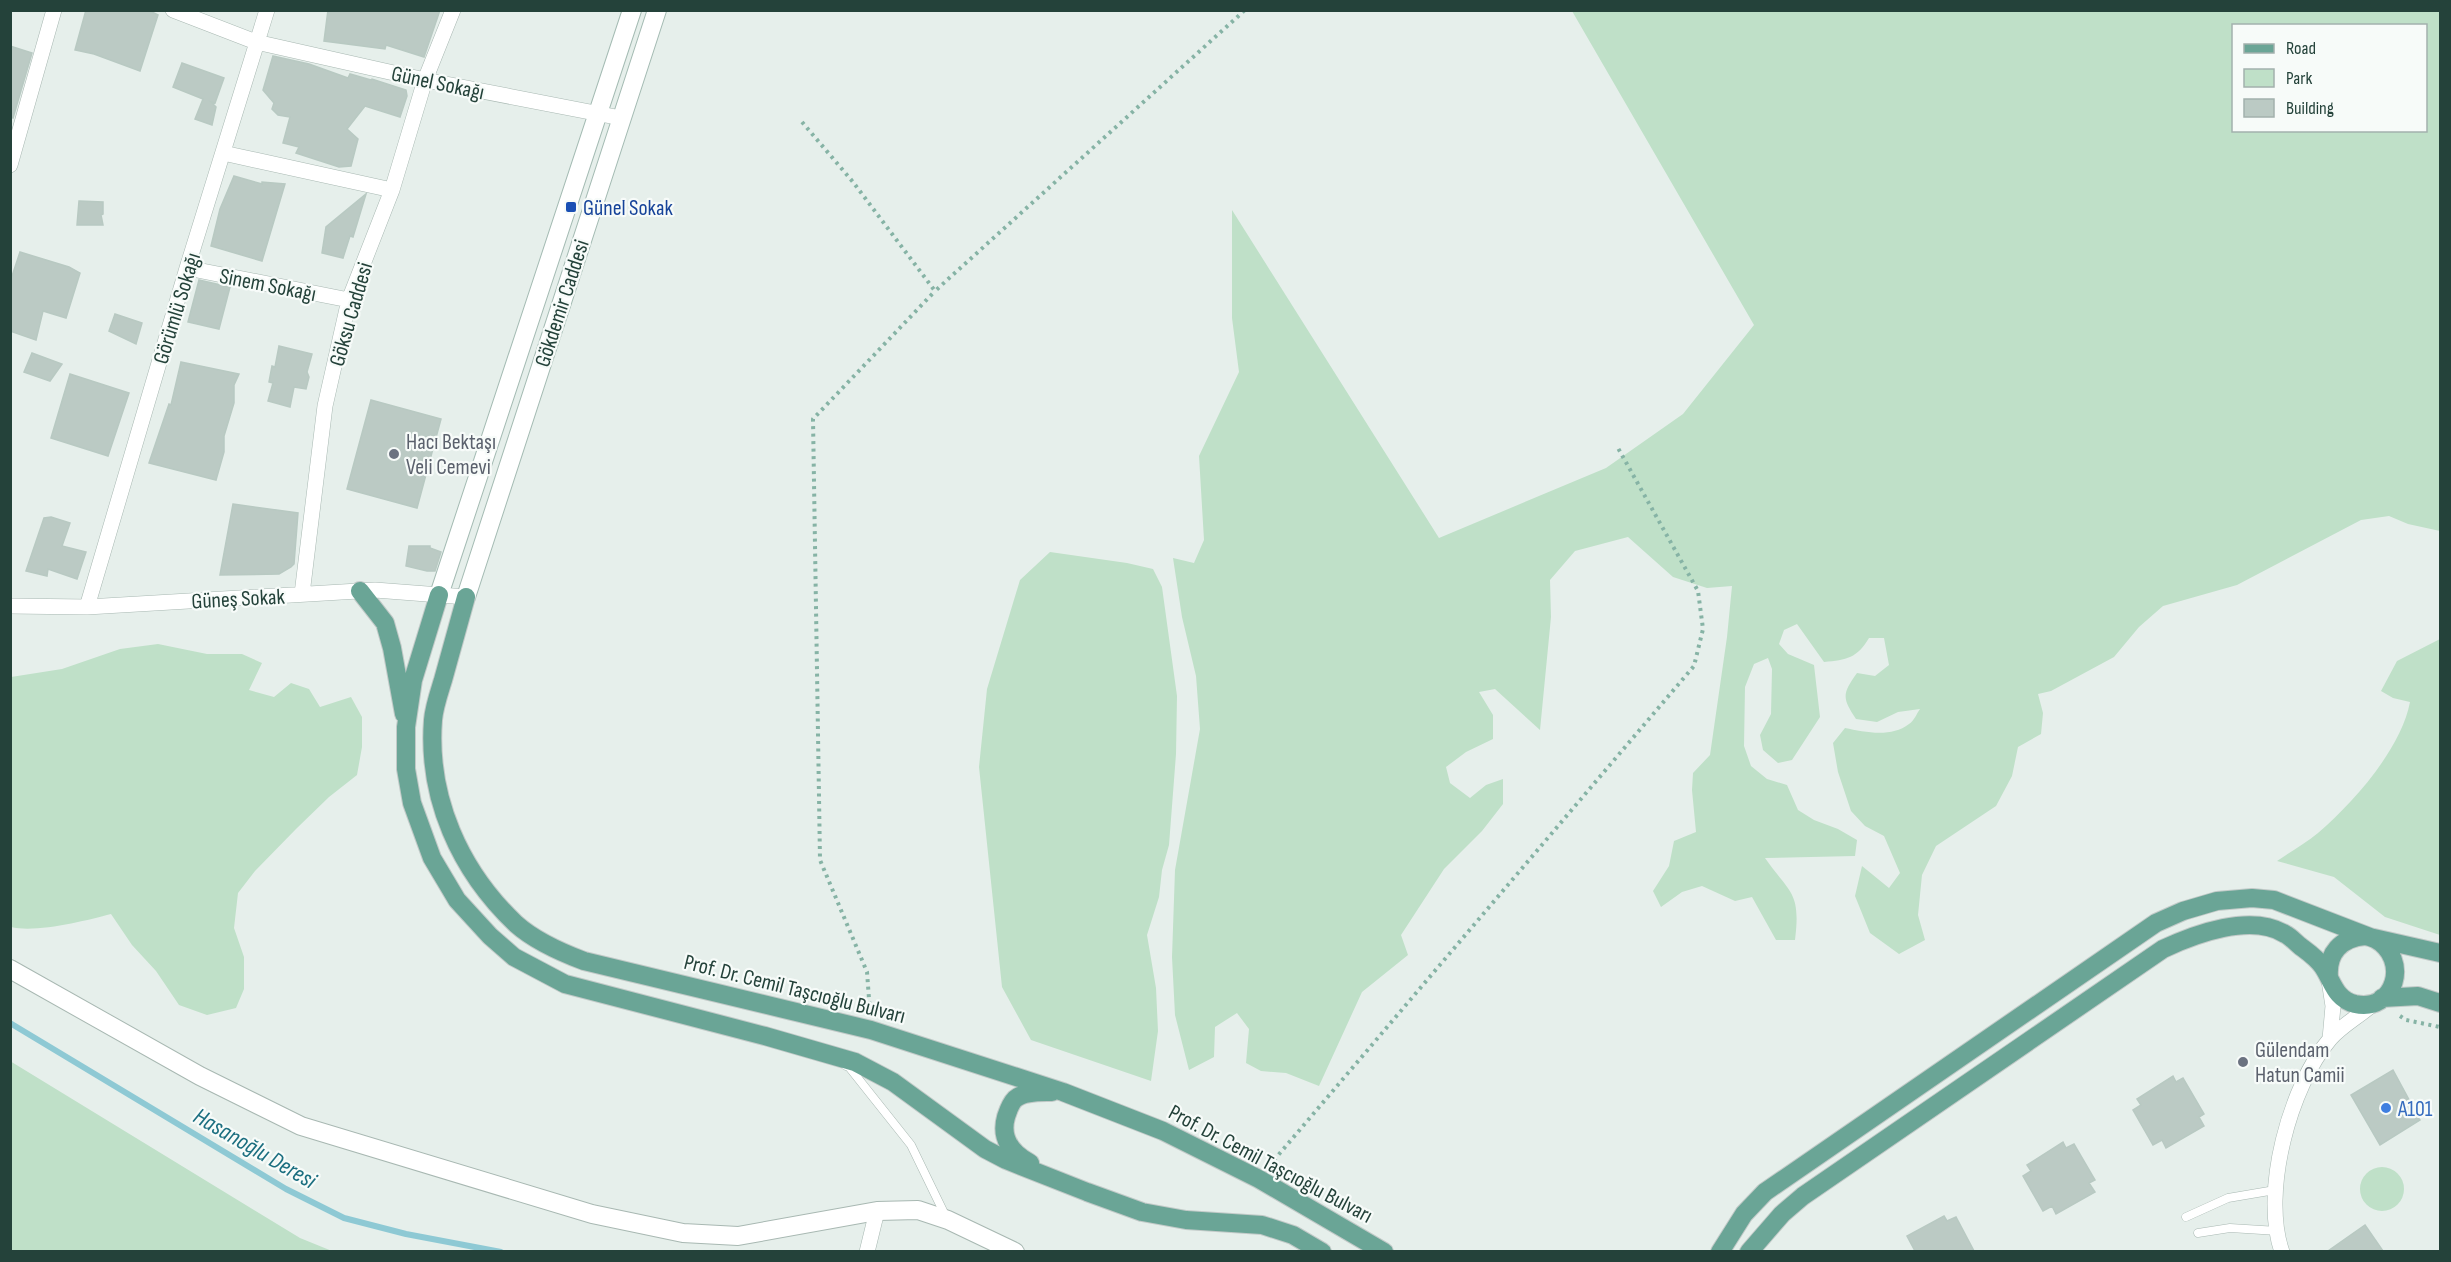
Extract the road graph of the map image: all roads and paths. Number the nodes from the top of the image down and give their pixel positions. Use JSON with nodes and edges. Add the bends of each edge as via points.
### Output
{"nodes":[{"id":1,"x":54,"y":10,"type":"edge"},
{"id":2,"x":173,"y":10,"type":"edge"},
{"id":3,"x":267,"y":10,"type":"edge"},
{"id":4,"x":453,"y":10,"type":"edge"},
{"id":5,"x":632,"y":10,"type":"edge"},
{"id":6,"x":657,"y":10,"type":"edge"},
{"id":7,"x":1245,"y":10,"type":"edge"},
{"id":8,"x":256,"y":42,"type":"junction"},
{"id":9,"x":424,"y":80,"type":"junction"},
{"id":10,"x":597,"y":114,"type":"junction"},
{"id":11,"x":621,"y":118,"type":"junction"},
{"id":12,"x":802,"y":122,"type":"dead end"},
{"id":13,"x":223,"y":153,"type":"junction"},
{"id":14,"x":10,"y":165,"type":"edge"},
{"id":15,"x":392,"y":190,"type":"junction"},
{"id":16,"x":187,"y":268,"type":"junction"},
{"id":17,"x":934,"y":291,"type":"junction"},
{"id":18,"x":349,"y":300,"type":"junction"},
{"id":19,"x":1618,"y":448,"type":"dead end"},
{"id":20,"x":360,"y":591,"type":"junction"},
{"id":21,"x":302,"y":594,"type":"junction"},
{"id":22,"x":439,"y":596,"type":"junction"},
{"id":23,"x":466,"y":597,"type":"junction"},
{"id":24,"x":10,"y":606,"type":"edge"},
{"id":25,"x":87,"y":607,"type":"junction"},
{"id":26,"x":406,"y":727,"type":"junction"},
{"id":27,"x":2375,"y":939,"type":"junction"},
{"id":28,"x":2440,"y":953,"type":"edge"},
{"id":29,"x":10,"y":969,"type":"edge"},
{"id":30,"x":2329,"y":977,"type":"junction"},
{"id":31,"x":2379,"y":1000,"type":"junction"},
{"id":32,"x":2440,"y":1002,"type":"edge"},
{"id":33,"x":722,"y":1025,"type":"junction"},
{"id":34,"x":871,"y":1030,"type":"junction"},
{"id":35,"x":2330,"y":1039,"type":"junction"},
{"id":36,"x":1063,"y":1092,"type":"junction"},
{"id":37,"x":1258,"y":1179,"type":"junction"},
{"id":38,"x":2276,"y":1190,"type":"junction"},
{"id":39,"x":1087,"y":1192,"type":"junction"},
{"id":40,"x":877,"y":1211,"type":"junction"},
{"id":41,"x":2186,"y":1217,"type":"dead end"},
{"id":42,"x":948,"y":1220,"type":"junction"},
{"id":43,"x":2278,"y":1231,"type":"junction"},
{"id":44,"x":2198,"y":1233,"type":"dead end"},
{"id":45,"x":867,"y":1251,"type":"edge"},
{"id":46,"x":1015,"y":1251,"type":"edge"},
{"id":47,"x":1322,"y":1251,"type":"edge"},
{"id":48,"x":1384,"y":1251,"type":"edge"},
{"id":49,"x":1720,"y":1251,"type":"edge"},
{"id":50,"x":1749,"y":1251,"type":"edge"},
{"id":51,"x":2282,"y":1251,"type":"edge"}],
"edges":[{"from":1,"to":14,"type":"street"},
{"from":2,"to":8,"type":"street","name":"Günel Sokağı"},
{"from":3,"to":8,"type":"street","name":"Görümlü Sokağı"},
{"from":4,"to":9,"type":"street","name":"Göksu Caddesi"},
{"from":5,"to":10,"type":"main road"},
{"from":6,"to":11,"type":"main road","name":"Gökdemir Caddesi"},
{"from":7,"to":17,"type":"path"},
{"from":8,"to":9,"type":"street","name":"Günel Sokağı"},
{"from":8,"to":13,"type":"street","name":"Görümlü Sokağı"},
{"from":9,"to":10,"type":"street","name":"Günel Sokağı"},
{"from":9,"to":15,"type":"street","name":"Göksu Caddesi"},
{"from":10,"to":11,"type":"street","name":"Günel Sokağı"},
{"from":10,"to":22,"type":"main road"},
{"from":11,"to":23,"type":"main road","name":"Gökdemir Caddesi"},
{"from":12,"to":17,"type":"path","via":[[853,182]]},
{"from":13,"to":15,"type":"street"},
{"from":13,"to":16,"type":"street","name":"Görümlü Sokağı"},
{"from":15,"to":18,"type":"street","name":"Göksu Caddesi"},
{"from":16,"to":18,"type":"street","name":"Sinem Sokağı"},
{"from":16,"to":25,"type":"street","name":"Görümlü Sokağı"},
{"from":17,"to":34,"type":"path","via":[[813,419],[820,860],[867,972]]},
{"from":18,"to":21,"type":"street","name":"Göksu Caddesi","via":[[326,406]]},
{"from":19,"to":37,"type":"path","via":[[1698,591],[1703,629],[1694,666]]},
{"from":20,"to":21,"type":"street","name":"Güneş Sokak"},
{"from":20,"to":22,"type":"street","name":"Güneş Sokak"},
{"from":20,"to":26,"type":"main road","via":[[385,623]]},
{"from":21,"to":25,"type":"street","name":"Güneş Sokak"},
{"from":22,"to":23,"type":"street","name":"Güneş Sokak"},
{"from":22,"to":26,"type":"main road","via":[[413,680]]},
{"from":23,"to":34,"type":"main road","name":"Prof. Dr. Cemil Taşcıoğlu Bulvarı","via":[[433,717],[432,750],[436,786],[445,816],[463,858],[483,889],[517,924],[561,952],[584,961]]},
{"from":24,"to":25,"type":"street","name":"Güneş Sokak"},
{"from":26,"to":33,"type":"main road","via":[[406,769],[422,837],[457,900],[490,936],[514,957],[565,984]]},
{"from":27,"to":28,"type":"main road"},
{"from":27,"to":30,"type":"main road","via":[[2354,937],[2337,947],[2328,966]]},
{"from":27,"to":31,"type":"main road","via":[[2391,952],[2396,972],[2389,991]]},
{"from":27,"to":49,"type":"main road","via":[[2274,900],[2217,901],[2165,919],[1765,1192],[1744,1214]]},
{"from":29,"to":40,"type":"main road","via":[[200,1076],[301,1126],[592,1214],[683,1233],[738,1236]]},
{"from":30,"to":31,"type":"main road","via":[[2332,987],[2347,1001],[2356,1004]]},
{"from":30,"to":35,"type":"street","via":[[2333,1006]]},
{"from":30,"to":50,"type":"main road","via":[[2316,958],[2284,933],[2261,926],[2226,927],[2191,935],[2163,949],[1803,1196]]},
{"from":31,"to":32,"type":"main road","via":[[2418,996]]},
{"from":31,"to":35,"type":"street"},
{"from":33,"to":39,"type":"main road","via":[[855,1062],[893,1082],[985,1149]]},
{"from":33,"to":42,"type":"lane","via":[[849,1067],[911,1145]]},
{"from":34,"to":36,"type":"main road","name":"Prof. Dr. Cemil Taşcıoğlu Bulvarı"},
{"from":35,"to":38,"type":"street","via":[[2310,1071],[2283,1136]]},
{"from":36,"to":37,"type":"main road","name":"Prof. Dr. Cemil Taşcıoğlu Bulvarı","via":[[1163,1131]]},
{"from":36,"to":39,"type":"main road","via":[[1031,1093],[1015,1099],[1008,1110],[1004,1131],[1014,1152]]},
{"from":37,"to":48,"type":"main road","name":"Prof. Dr. Cemil Taşcıoğlu Bulvarı"},
{"from":38,"to":41,"type":"lane","via":[[2228,1198]]},
{"from":38,"to":43,"type":"street"},
{"from":39,"to":47,"type":"main road","via":[[1142,1212],[1186,1220],[1263,1225],[1293,1234]]},
{"from":40,"to":42,"type":"main road","via":[[918,1210]]},
{"from":40,"to":45,"type":"street"},
{"from":42,"to":46,"type":"main road"},
{"from":43,"to":44,"type":"lane","via":[[2230,1227]]},
{"from":43,"to":51,"type":"street"}]}
